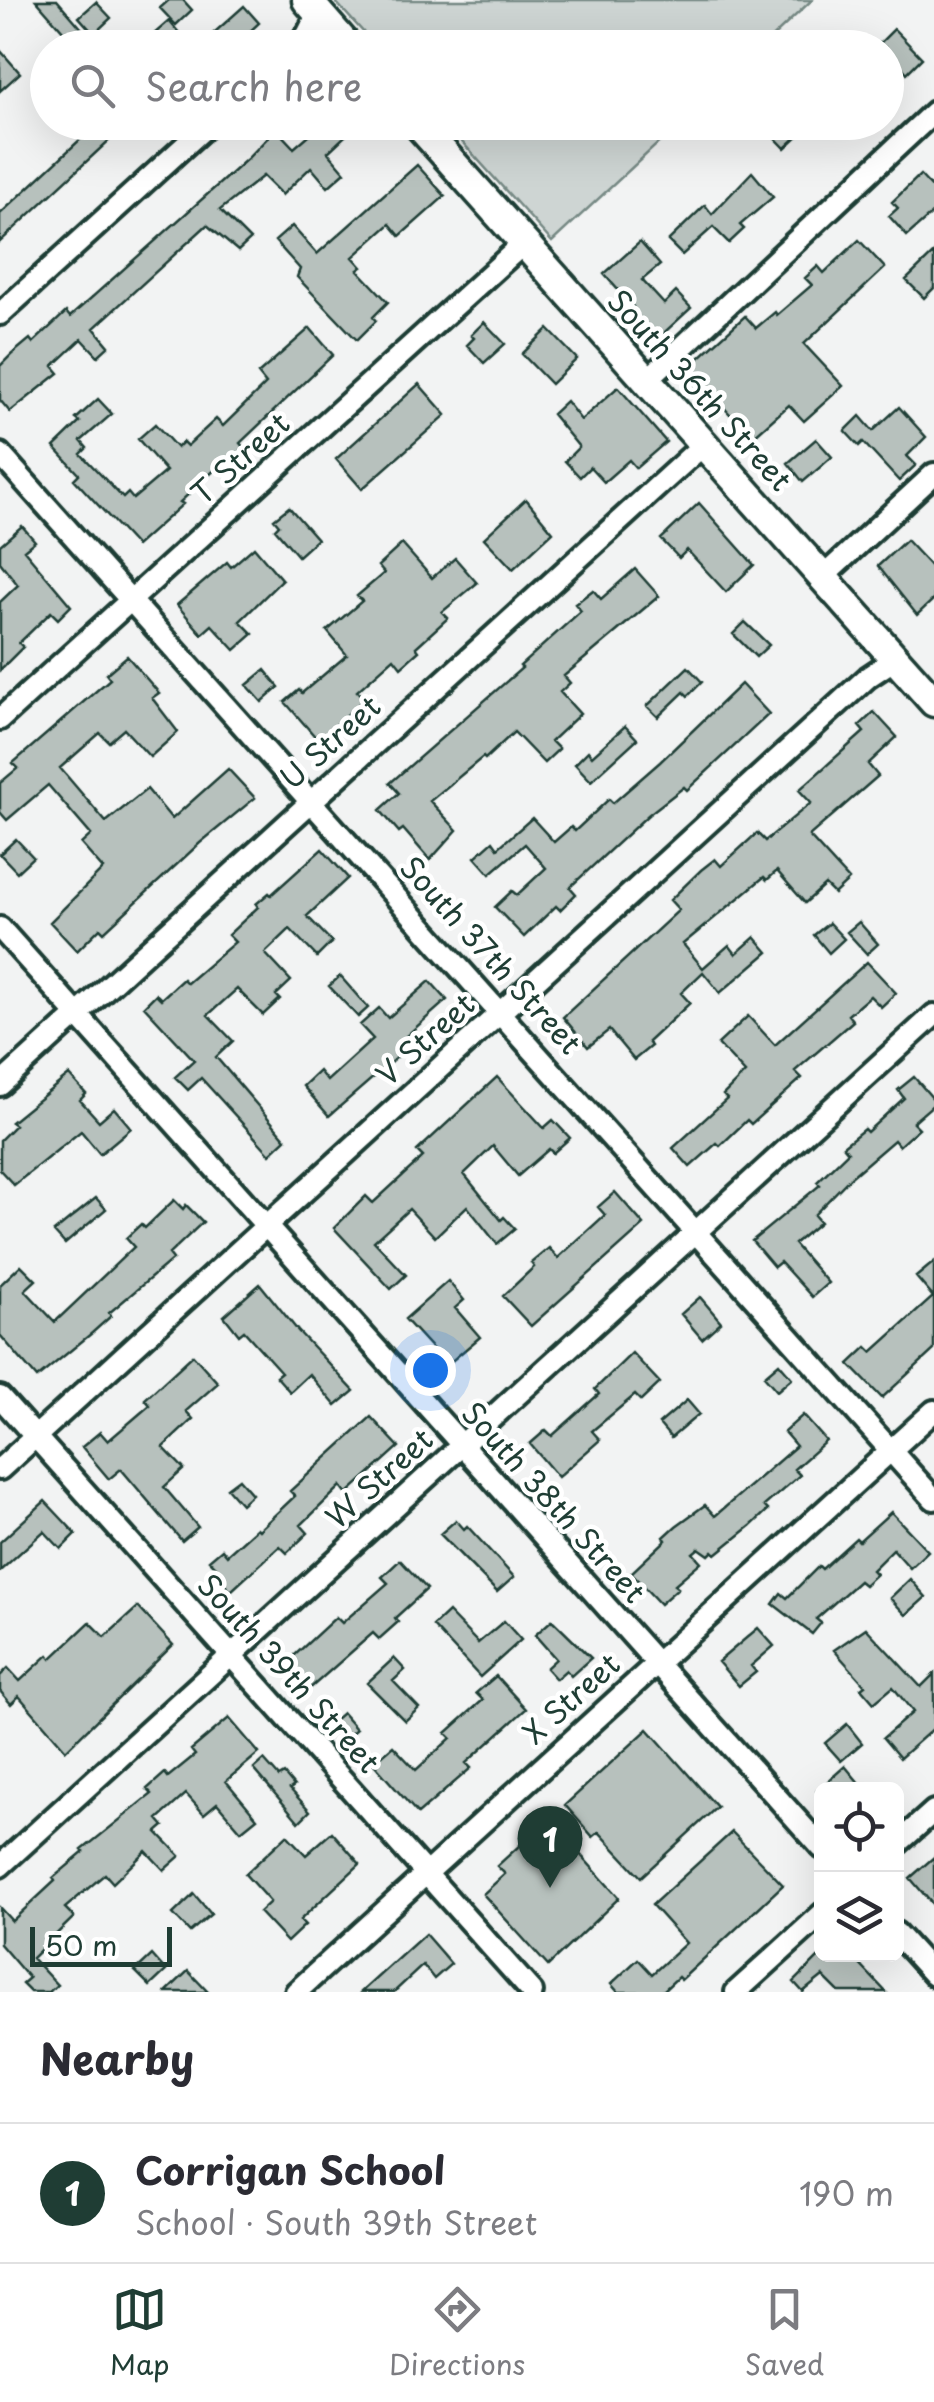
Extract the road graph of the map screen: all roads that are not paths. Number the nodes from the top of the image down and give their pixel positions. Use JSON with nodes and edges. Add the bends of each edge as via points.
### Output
{"nodes":[{"id":1,"x":313,"y":6,"type":"edge"},
{"id":2,"x":334,"y":30,"type":"edge"},
{"id":3,"x":934,"y":112,"type":"edge"},
{"id":4,"x":191,"y":140,"type":"edge"},
{"id":5,"x":432,"y":140,"type":"edge"},
{"id":6,"x":523,"y":244,"type":"junction"},
{"id":7,"x":0,"y":314,"type":"edge"},
{"id":8,"x":648,"y":380,"type":"junction"},
{"id":9,"x":703,"y":446,"type":"junction"},
{"id":10,"x":0,"y":454,"type":"edge"},
{"id":11,"x":934,"y":474,"type":"edge"},
{"id":12,"x":823,"y":577,"type":"junction"},
{"id":13,"x":131,"y":599,"type":"junction"},
{"id":14,"x":895,"y":659,"type":"junction"},
{"id":15,"x":934,"y":702,"type":"edge"},
{"id":16,"x":0,"y":719,"type":"edge"},
{"id":17,"x":312,"y":801,"type":"junction"},
{"id":18,"x":0,"y":928,"type":"edge"},
{"id":19,"x":501,"y":1013,"type":"junction"},
{"id":20,"x":78,"y":1015,"type":"junction"},
{"id":21,"x":934,"y":1015,"type":"edge"},
{"id":22,"x":0,"y":1086,"type":"edge"},
{"id":23,"x":268,"y":1226,"type":"junction"},
{"id":24,"x":696,"y":1231,"type":"junction"},
{"id":25,"x":0,"y":1397,"type":"edge"},
{"id":26,"x":934,"y":1411,"type":"edge"},
{"id":27,"x":36,"y":1436,"type":"junction"},
{"id":28,"x":461,"y":1446,"type":"junction"},
{"id":29,"x":890,"y":1450,"type":"junction"},
{"id":30,"x":0,"y":1469,"type":"edge"},
{"id":31,"x":934,"y":1499,"type":"edge"},
{"id":32,"x":231,"y":1656,"type":"junction"},
{"id":33,"x":657,"y":1663,"type":"junction"},
{"id":34,"x":934,"y":1811,"type":"edge"},
{"id":35,"x":904,"y":1838,"type":"edge"},
{"id":36,"x":814,"y":1839,"type":"edge"},
{"id":37,"x":0,"y":1866,"type":"edge"},
{"id":38,"x":426,"y":1873,"type":"junction"},
{"id":39,"x":814,"y":1921,"type":"edge"},
{"id":40,"x":904,"y":1942,"type":"edge"},
{"id":41,"x":934,"y":1975,"type":"edge"},
{"id":42,"x":296,"y":1992,"type":"edge"},
{"id":43,"x":532,"y":1992,"type":"edge"},
{"id":44,"x":736,"y":1992,"type":"edge"}],
"edges":[{"from":1,"to":2,"type":"main road"},
{"from":3,"to":8,"type":"street"},
{"from":4,"to":7,"type":"street"},
{"from":5,"to":6,"type":"main road","name":"South 36th Street"},
{"from":6,"to":8,"type":"main road","name":"South 36th Street"},
{"from":6,"to":13,"type":"street","name":"T Street"},
{"from":8,"to":9,"type":"main road","name":"South 36th Street"},
{"from":9,"to":12,"type":"main road","name":"South 36th Street"},
{"from":9,"to":17,"type":"street","name":"U Street"},
{"from":10,"to":13,"type":"street","name":"South 37th Street"},
{"from":11,"to":12,"type":"street"},
{"from":12,"to":14,"type":"main road","name":"South 36th Street"},
{"from":13,"to":16,"type":"street","name":"T Street"},
{"from":13,"to":17,"type":"street","name":"South 37th Street"},
{"from":14,"to":15,"type":"main road","name":"South 36th Street"},
{"from":14,"to":19,"type":"street","name":"V Street"},
{"from":17,"to":19,"type":"street","name":"South 37th Street"},
{"from":17,"to":20,"type":"street","name":"U Street"},
{"from":18,"to":20,"type":"street","name":"South 38th Street"},
{"from":19,"to":23,"type":"street","name":"V Street"},
{"from":19,"to":24,"type":"street","name":"South 37th Street"},
{"from":20,"to":22,"type":"street","name":"U Street"},
{"from":20,"to":23,"type":"street","name":"South 38th Street"},
{"from":21,"to":24,"type":"street","name":"W Street"},
{"from":23,"to":27,"type":"street","name":"V Street"},
{"from":23,"to":28,"type":"street","name":"South 38th Street"},
{"from":24,"to":28,"type":"street","name":"W Street"},
{"from":24,"to":29,"type":"street","name":"South 37th Street"},
{"from":25,"to":27,"type":"street","name":"South 39th Street"},
{"from":26,"to":29,"type":"street","name":"X Street"},
{"from":27,"to":30,"type":"street","name":"V Street"},
{"from":27,"to":32,"type":"street","name":"South 39th Street"},
{"from":28,"to":32,"type":"street","name":"W Street"},
{"from":28,"to":33,"type":"street","name":"South 38th Street"},
{"from":29,"to":31,"type":"street","name":"South 37th Street"},
{"from":29,"to":33,"type":"street","name":"X Street"},
{"from":32,"to":37,"type":"street","name":"W Street"},
{"from":32,"to":38,"type":"street","name":"South 39th Street"},
{"from":33,"to":36,"type":"street","name":"South 38th Street"},
{"from":33,"to":38,"type":"street","name":"X Street"},
{"from":34,"to":35,"type":"street"},
{"from":38,"to":42,"type":"street","name":"X Street"},
{"from":38,"to":43,"type":"street","name":"South 39th Street"},
{"from":39,"to":44,"type":"street"},
{"from":40,"to":41,"type":"street"}]}
